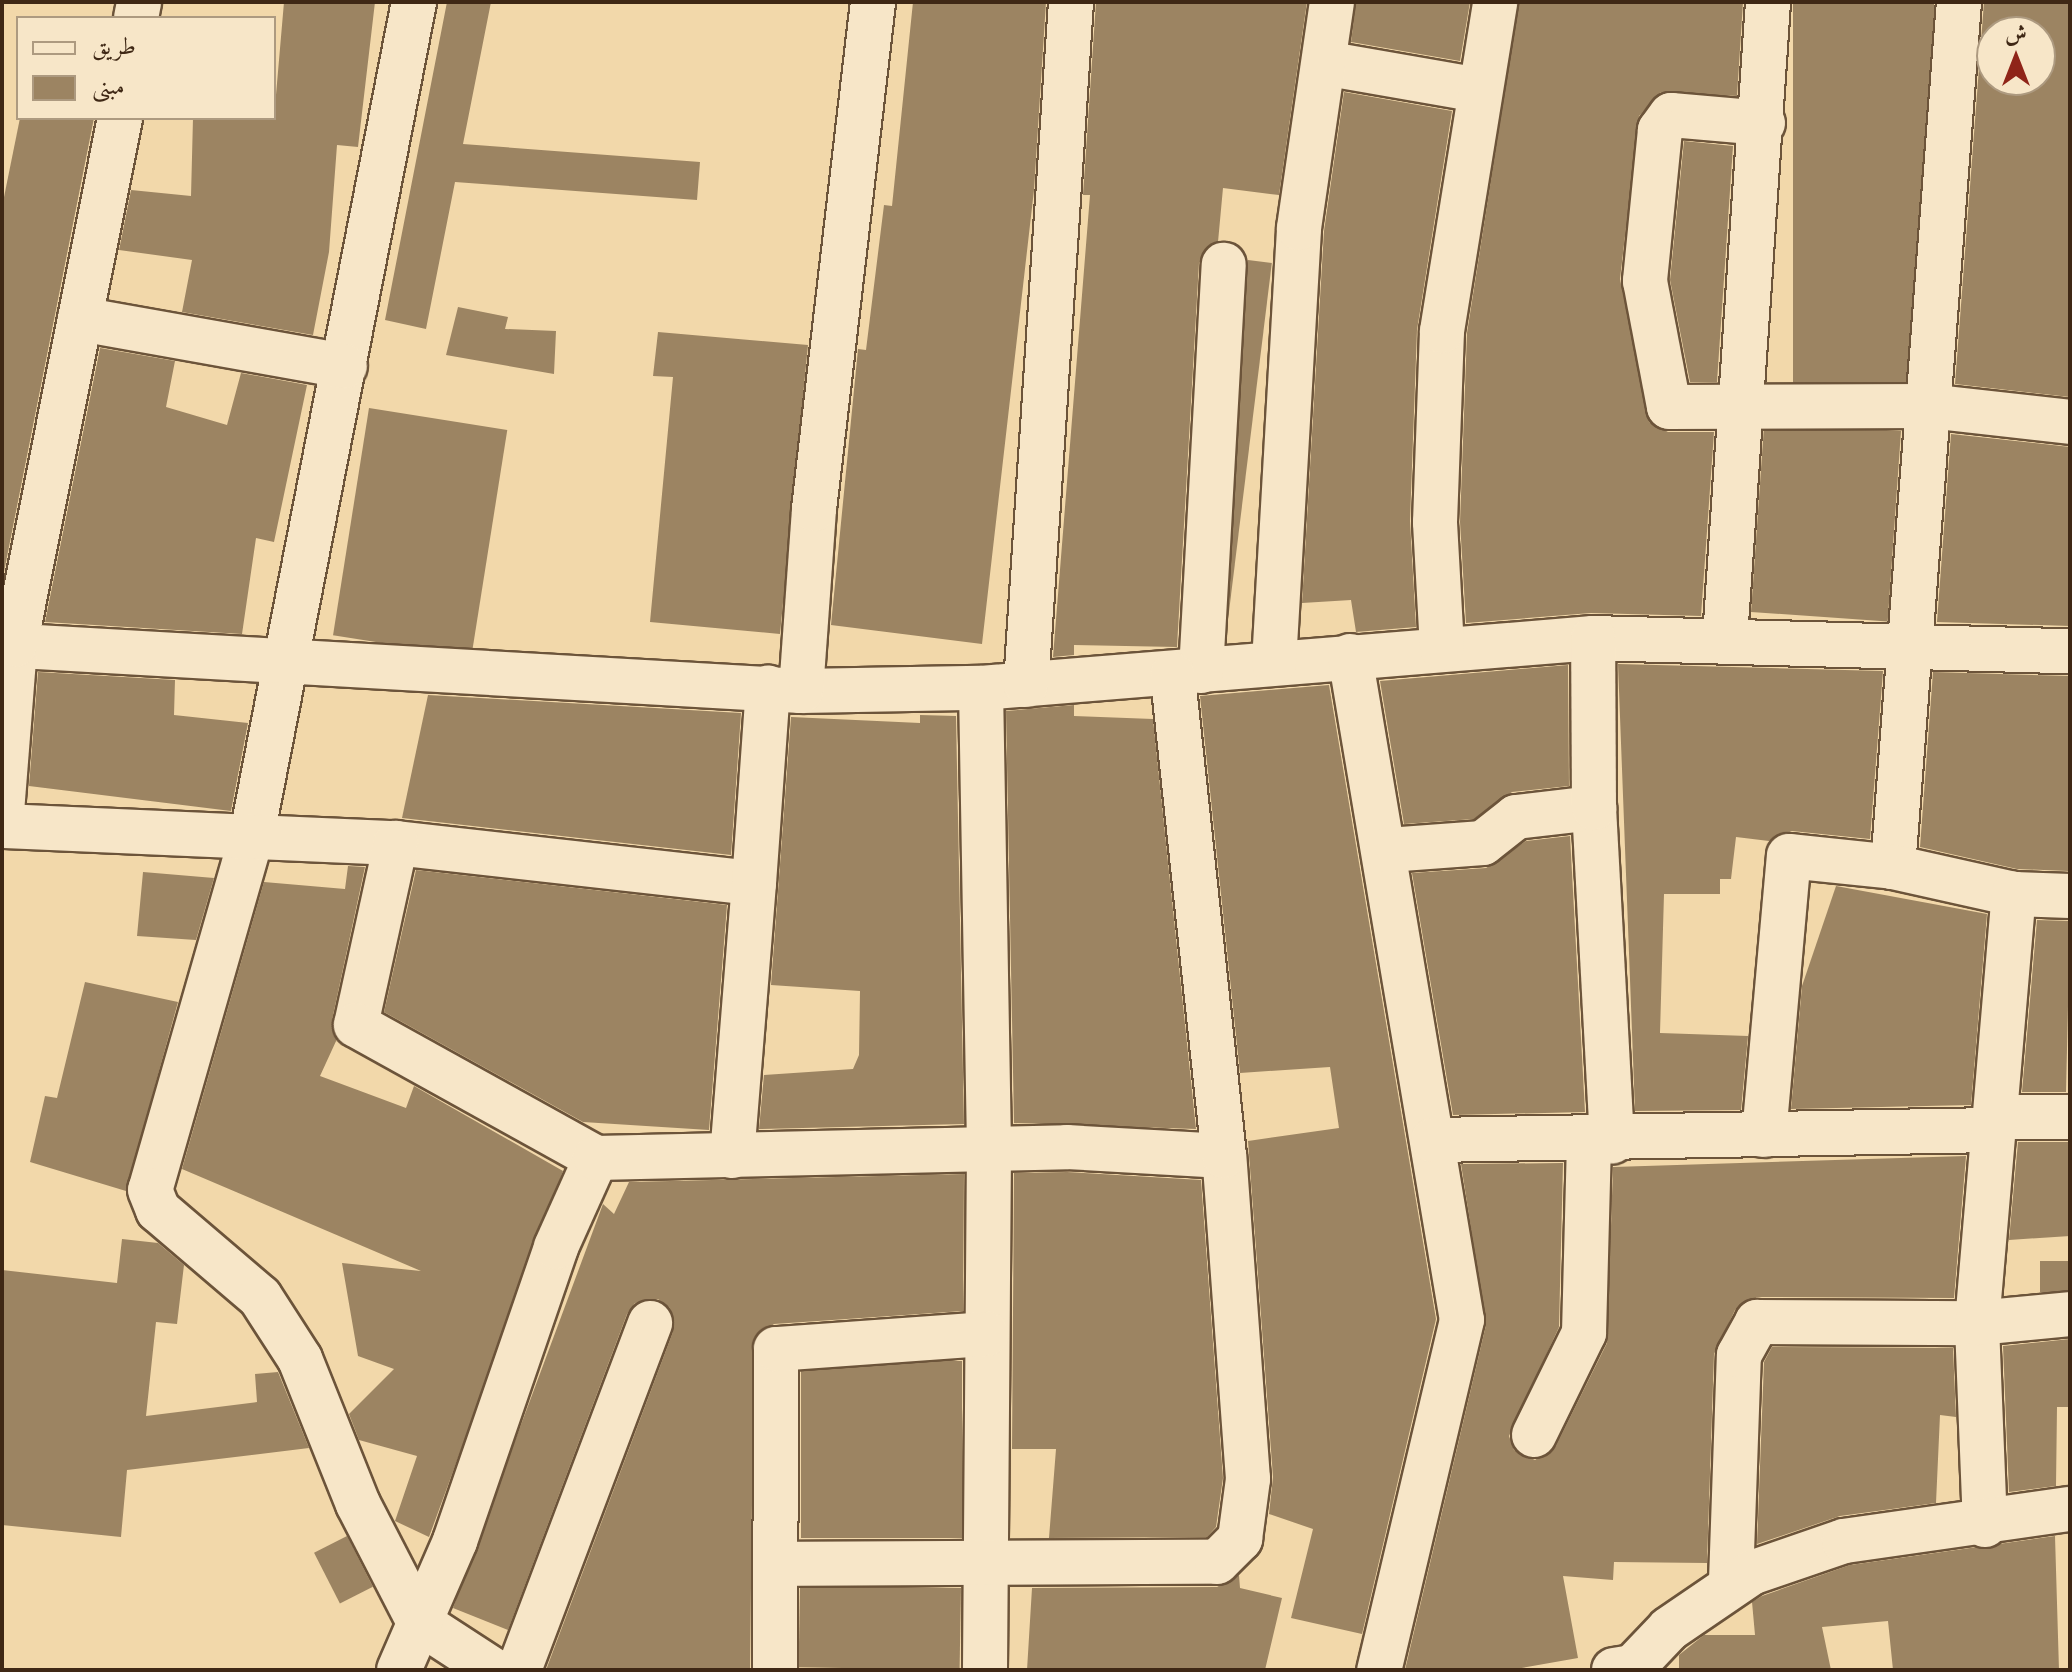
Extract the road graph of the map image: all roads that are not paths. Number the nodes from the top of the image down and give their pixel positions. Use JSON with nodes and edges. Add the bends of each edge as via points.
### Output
{"nodes":[{"id":1,"x":414,"y":2,"type":"edge"},
{"id":2,"x":873,"y":2,"type":"edge"},
{"id":3,"x":1071,"y":2,"type":"edge"},
{"id":4,"x":1332,"y":2,"type":"edge"},
{"id":5,"x":1495,"y":2,"type":"edge"},
{"id":6,"x":1768,"y":2,"type":"edge"},
{"id":7,"x":1959,"y":2,"type":"edge"},
{"id":8,"x":1324,"y":63,"type":"junction"},
{"id":9,"x":1479,"y":90,"type":"junction"},
{"id":10,"x":120,"y":120,"type":"edge"},
{"id":11,"x":1763,"y":123,"type":"junction"},
{"id":12,"x":1224,"y":265,"type":"dead end"},
{"id":13,"x":80,"y":319,"type":"junction"},
{"id":14,"x":345,"y":366,"type":"junction"},
{"id":15,"x":1928,"y":406,"type":"junction"},
{"id":16,"x":1740,"y":409,"type":"junction"},
{"id":17,"x":2070,"y":422,"type":"edge"},
{"id":18,"x":1593,"y":638,"type":"junction"},
{"id":19,"x":1725,"y":638,"type":"junction"},
{"id":20,"x":8,"y":645,"type":"edge"},
{"id":21,"x":1908,"y":646,"type":"junction"},
{"id":22,"x":1442,"y":648,"type":"junction"},
{"id":23,"x":2070,"y":651,"type":"edge"},
{"id":24,"x":1350,"y":656,"type":"junction"},
{"id":25,"x":289,"y":660,"type":"junction"},
{"id":26,"x":1274,"y":663,"type":"junction"},
{"id":27,"x":1187,"y":673,"type":"junction"},
{"id":28,"x":1026,"y":685,"type":"junction"},
{"id":29,"x":981,"y":688,"type":"junction"},
{"id":30,"x":784,"y":689,"type":"junction"},
{"id":31,"x":1594,"y":808,"type":"junction"},
{"id":32,"x":2,"y":812,"type":"edge"},
{"id":33,"x":2,"y":826,"type":"edge"},
{"id":34,"x":252,"y":835,"type":"junction"},
{"id":35,"x":396,"y":843,"type":"junction"},
{"id":36,"x":1388,"y":850,"type":"junction"},
{"id":37,"x":1893,"y":867,"type":"junction"},
{"id":38,"x":754,"y":883,"type":"junction"},
{"id":39,"x":2014,"y":894,"type":"junction"},
{"id":40,"x":2070,"y":896,"type":"edge"},
{"id":41,"x":2070,"y":1117,"type":"edge"},
{"id":42,"x":1995,"y":1124,"type":"junction"},
{"id":43,"x":1764,"y":1135,"type":"junction"},
{"id":44,"x":1433,"y":1140,"type":"junction"},
{"id":45,"x":1600,"y":1141,"type":"junction"},
{"id":46,"x":989,"y":1148,"type":"junction"},
{"id":47,"x":732,"y":1156,"type":"junction"},
{"id":48,"x":1224,"y":1156,"type":"junction"},
{"id":49,"x":596,"y":1158,"type":"junction"},
{"id":50,"x":2070,"y":1314,"type":"edge"},
{"id":51,"x":650,"y":1323,"type":"dead end"},
{"id":52,"x":1977,"y":1323,"type":"junction"},
{"id":53,"x":986,"y":1334,"type":"junction"},
{"id":54,"x":1534,"y":1435,"type":"dead end"},
{"id":55,"x":2070,"y":1509,"type":"edge"},
{"id":56,"x":1985,"y":1525,"type":"junction"},
{"id":57,"x":986,"y":1560,"type":"junction"},
{"id":58,"x":777,"y":1564,"type":"junction"},
{"id":59,"x":1731,"y":1581,"type":"junction"},
{"id":60,"x":419,"y":1622,"type":"junction"},
{"id":61,"x":1627,"y":1669,"type":"edge"},
{"id":62,"x":399,"y":1670,"type":"edge"},
{"id":63,"x":493,"y":1670,"type":"edge"},
{"id":64,"x":519,"y":1670,"type":"edge"},
{"id":65,"x":775,"y":1670,"type":"edge"},
{"id":66,"x":985,"y":1670,"type":"edge"},
{"id":67,"x":1379,"y":1670,"type":"edge"}],
"edges":[{"from":1,"to":14,"type":"street"},
{"from":2,"to":30,"type":"street","via":[[814,509]]},
{"from":3,"to":28,"type":"street"},
{"from":4,"to":8,"type":"street"},
{"from":5,"to":9,"type":"street"},
{"from":6,"to":11,"type":"street"},
{"from":7,"to":15,"type":"street"},
{"from":8,"to":9,"type":"street"},
{"from":8,"to":26,"type":"street","via":[[1299,228]]},
{"from":9,"to":22,"type":"street","via":[[1435,418]]},
{"from":10,"to":13,"type":"street"},
{"from":11,"to":16,"type":"street"},
{"from":11,"to":16,"type":"street","via":[[1671,115],[1660,130],[1645,247],[1649,324],[1669,407]]},
{"from":12,"to":27,"type":"street"},
{"from":13,"to":14,"type":"street"},
{"from":13,"to":20,"type":"street"},
{"from":14,"to":25,"type":"street"},
{"from":15,"to":16,"type":"street"},
{"from":15,"to":17,"type":"street"},
{"from":15,"to":21,"type":"street"},
{"from":16,"to":19,"type":"street"},
{"from":18,"to":19,"type":"street"},
{"from":18,"to":22,"type":"street"},
{"from":18,"to":31,"type":"street"},
{"from":19,"to":21,"type":"street"},
{"from":20,"to":25,"type":"street"},
{"from":20,"to":32,"type":"street"},
{"from":21,"to":23,"type":"street"},
{"from":21,"to":37,"type":"street"},
{"from":22,"to":24,"type":"street"},
{"from":24,"to":26,"type":"street"},
{"from":24,"to":36,"type":"street"},
{"from":25,"to":30,"type":"street"},
{"from":25,"to":34,"type":"street"},
{"from":26,"to":27,"type":"street"},
{"from":27,"to":28,"type":"street"},
{"from":27,"to":48,"type":"street"},
{"from":28,"to":29,"type":"street"},
{"from":29,"to":30,"type":"street"},
{"from":29,"to":46,"type":"street"},
{"from":30,"to":38,"type":"street"},
{"from":31,"to":36,"type":"street","via":[[1516,817],[1483,843]]},
{"from":31,"to":45,"type":"street"},
{"from":33,"to":34,"type":"street"},
{"from":34,"to":35,"type":"street"},
{"from":34,"to":60,"type":"street","via":[[151,1179],[151,1199],[260,1297],[300,1359],[358,1504]]},
{"from":35,"to":38,"type":"street"},
{"from":35,"to":49,"type":"street","via":[[356,1025]]},
{"from":36,"to":44,"type":"street"},
{"from":37,"to":39,"type":"street"},
{"from":37,"to":43,"type":"street","via":[[1789,856]]},
{"from":38,"to":47,"type":"street"},
{"from":39,"to":40,"type":"street"},
{"from":39,"to":42,"type":"street"},
{"from":41,"to":42,"type":"street"},
{"from":42,"to":43,"type":"street"},
{"from":42,"to":52,"type":"street"},
{"from":43,"to":45,"type":"street"},
{"from":44,"to":45,"type":"street"},
{"from":44,"to":67,"type":"street","via":[[1461,1338]]},
{"from":45,"to":54,"type":"street","via":[[1584,1333]]},
{"from":46,"to":47,"type":"street"},
{"from":46,"to":48,"type":"street"},
{"from":46,"to":53,"type":"street"},
{"from":47,"to":49,"type":"street"},
{"from":48,"to":57,"type":"street","via":[[1247,1393],[1240,1539],[1217,1562]]},
{"from":49,"to":60,"type":"street","via":[[556,1247]]},
{"from":50,"to":52,"type":"street"},
{"from":51,"to":64,"type":"street"},
{"from":52,"to":56,"type":"street"},
{"from":52,"to":59,"type":"street","via":[[1757,1322],[1739,1355]]},
{"from":53,"to":57,"type":"street"},
{"from":53,"to":58,"type":"street","via":[[779,1345]]},
{"from":55,"to":56,"type":"street"},
{"from":56,"to":59,"type":"street","via":[[1844,1541]]},
{"from":57,"to":58,"type":"street"},
{"from":57,"to":66,"type":"street"},
{"from":58,"to":65,"type":"street"},
{"from":59,"to":61,"type":"street"},
{"from":60,"to":62,"type":"street"},
{"from":60,"to":63,"type":"street"}]}
